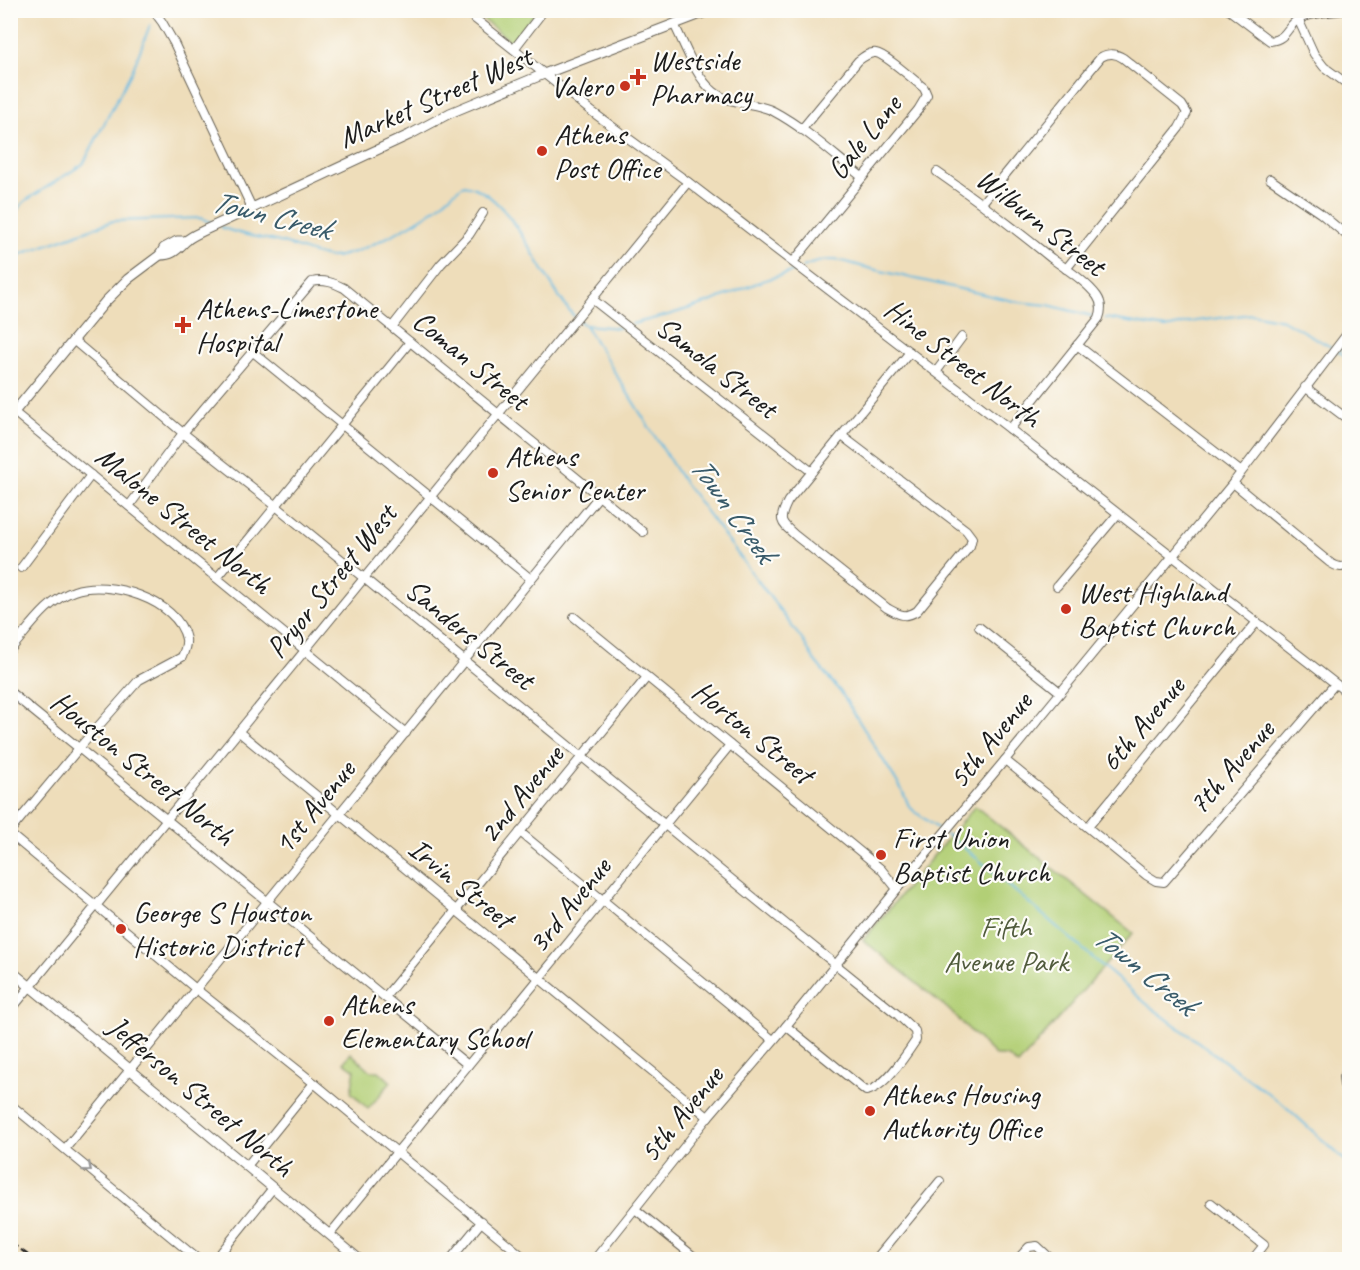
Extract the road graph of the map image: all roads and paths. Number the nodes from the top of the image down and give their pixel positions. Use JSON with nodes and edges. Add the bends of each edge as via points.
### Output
{"nodes":[{"id":1,"x":153,"y":10,"type":"edge"},
{"id":2,"x":464,"y":10,"type":"edge"},
{"id":3,"x":544,"y":10,"type":"edge"},
{"id":4,"x":711,"y":10,"type":"edge"},
{"id":5,"x":1229,"y":10,"type":"edge"},
{"id":6,"x":1294,"y":10,"type":"edge"},
{"id":7,"x":1346,"y":10,"type":"edge"},
{"id":8,"x":1298,"y":19,"type":"junction"},
{"id":9,"x":674,"y":24,"type":"junction"},
{"id":10,"x":514,"y":49,"type":"junction"},
{"id":11,"x":544,"y":74,"type":"junction"},
{"id":12,"x":1350,"y":86,"type":"edge"},
{"id":13,"x":801,"y":130,"type":"junction"},
{"id":14,"x":937,"y":172,"type":"dead end"},
{"id":15,"x":862,"y":177,"type":"junction"},
{"id":16,"x":1270,"y":179,"type":"dead end"},
{"id":17,"x":688,"y":182,"type":"junction"},
{"id":18,"x":982,"y":203,"type":"junction"},
{"id":19,"x":252,"y":208,"type":"junction"},
{"id":20,"x":483,"y":213,"type":"dead end"},
{"id":21,"x":1350,"y":238,"type":"edge"},
{"id":22,"x":793,"y":262,"type":"junction"},
{"id":23,"x":1066,"y":269,"type":"junction"},
{"id":24,"x":592,"y":299,"type":"junction"},
{"id":25,"x":392,"y":327,"type":"junction"},
{"id":26,"x":1350,"y":330,"type":"edge"},
{"id":27,"x":962,"y":337,"type":"dead end"},
{"id":28,"x":74,"y":340,"type":"junction"},
{"id":29,"x":410,"y":342,"type":"junction"},
{"id":30,"x":1077,"y":345,"type":"junction"},
{"id":31,"x":253,"y":352,"type":"junction"},
{"id":32,"x":910,"y":352,"type":"junction"},
{"id":33,"x":936,"y":372,"type":"junction"},
{"id":34,"x":1305,"y":387,"type":"junction"},
{"id":35,"x":499,"y":414,"type":"junction"},
{"id":36,"x":13,"y":415,"type":"edge"},
{"id":37,"x":1350,"y":421,"type":"edge"},
{"id":38,"x":342,"y":424,"type":"junction"},
{"id":39,"x":1010,"y":429,"type":"junction"},
{"id":40,"x":183,"y":433,"type":"junction"},
{"id":41,"x":842,"y":436,"type":"junction"},
{"id":42,"x":1240,"y":471,"type":"junction"},
{"id":43,"x":812,"y":472,"type":"junction"},
{"id":44,"x":92,"y":475,"type":"junction"},
{"id":45,"x":1233,"y":483,"type":"junction"},
{"id":46,"x":599,"y":496,"type":"junction"},
{"id":47,"x":431,"y":497,"type":"junction"},
{"id":48,"x":129,"y":506,"type":"junction"},
{"id":49,"x":276,"y":506,"type":"junction"},
{"id":50,"x":1117,"y":515,"type":"junction"},
{"id":51,"x":643,"y":532,"type":"dead end"},
{"id":52,"x":1172,"y":557,"type":"junction"},
{"id":53,"x":1350,"y":564,"type":"edge"},
{"id":54,"x":21,"y":568,"type":"dead end"},
{"id":55,"x":217,"y":578,"type":"junction"},
{"id":56,"x":364,"y":579,"type":"junction"},
{"id":57,"x":531,"y":579,"type":"junction"},
{"id":58,"x":1057,"y":586,"type":"dead end"},
{"id":59,"x":574,"y":616,"type":"dead end"},
{"id":60,"x":1256,"y":623,"type":"junction"},
{"id":61,"x":979,"y":627,"type":"dead end"},
{"id":62,"x":10,"y":650,"type":"edge"},
{"id":63,"x":305,"y":650,"type":"junction"},
{"id":64,"x":465,"y":661,"type":"junction"},
{"id":65,"x":647,"y":676,"type":"junction"},
{"id":66,"x":1335,"y":684,"type":"junction"},
{"id":67,"x":10,"y":692,"type":"edge"},
{"id":68,"x":1060,"y":692,"type":"junction"},
{"id":69,"x":1350,"y":695,"type":"edge"},
{"id":70,"x":238,"y":732,"type":"junction"},
{"id":71,"x":406,"y":733,"type":"junction"},
{"id":72,"x":730,"y":745,"type":"junction"},
{"id":73,"x":80,"y":747,"type":"junction"},
{"id":74,"x":582,"y":757,"type":"junction"},
{"id":75,"x":1005,"y":760,"type":"junction"},
{"id":76,"x":339,"y":814,"type":"junction"},
{"id":77,"x":168,"y":819,"type":"junction"},
{"id":78,"x":665,"y":825,"type":"junction"},
{"id":79,"x":1088,"y":827,"type":"junction"},
{"id":80,"x":520,"y":832,"type":"junction"},
{"id":81,"x":10,"y":833,"type":"edge"},
{"id":82,"x":897,"y":889,"type":"junction"},
{"id":83,"x":603,"y":900,"type":"junction"},
{"id":84,"x":268,"y":901,"type":"junction"},
{"id":85,"x":97,"y":905,"type":"junction"},
{"id":86,"x":456,"y":910,"type":"junction"},
{"id":87,"x":837,"y":963,"type":"junction"},
{"id":88,"x":10,"y":970,"type":"edge"},
{"id":89,"x":539,"y":978,"type":"junction"},
{"id":90,"x":30,"y":987,"type":"junction"},
{"id":91,"x":196,"y":989,"type":"junction"},
{"id":92,"x":385,"y":997,"type":"junction"},
{"id":93,"x":10,"y":1011,"type":"edge"},
{"id":94,"x":786,"y":1026,"type":"junction"},
{"id":95,"x":773,"y":1040,"type":"junction"},
{"id":96,"x":468,"y":1065,"type":"junction"},
{"id":97,"x":1350,"y":1067,"type":"edge"},
{"id":98,"x":131,"y":1069,"type":"junction"},
{"id":99,"x":314,"y":1083,"type":"junction"},
{"id":100,"x":1350,"y":1089,"type":"edge"},
{"id":101,"x":10,"y":1104,"type":"edge"},
{"id":102,"x":708,"y":1117,"type":"junction"},
{"id":103,"x":65,"y":1149,"type":"junction"},
{"id":104,"x":398,"y":1152,"type":"junction"},
{"id":105,"x":247,"y":1166,"type":"junction"},
{"id":106,"x":940,"y":1182,"type":"dead end"},
{"id":107,"x":273,"y":1188,"type":"junction"},
{"id":108,"x":1211,"y":1203,"type":"dead end"},
{"id":109,"x":635,"y":1209,"type":"junction"},
{"id":110,"x":482,"y":1221,"type":"junction"},
{"id":111,"x":330,"y":1234,"type":"junction"},
{"id":112,"x":877,"y":1259,"type":"edge"},
{"id":113,"x":199,"y":1260,"type":"edge"},
{"id":114,"x":214,"y":1260,"type":"edge"},
{"id":115,"x":360,"y":1260,"type":"edge"},
{"id":116,"x":450,"y":1260,"type":"edge"},
{"id":117,"x":527,"y":1260,"type":"edge"},
{"id":118,"x":594,"y":1260,"type":"edge"},
{"id":119,"x":698,"y":1260,"type":"edge"},
{"id":120,"x":1017,"y":1260,"type":"edge"},
{"id":121,"x":1052,"y":1260,"type":"edge"},
{"id":122,"x":1252,"y":1260,"type":"edge"}],
"edges":[{"from":1,"to":19,"type":"street","via":[[174,43]]},
{"from":2,"to":10,"type":"street","name":"Hine Street North"},
{"from":3,"to":10,"type":"street"},
{"from":4,"to":9,"type":"main road","name":"Market Street West"},
{"from":5,"to":8,"type":"street","via":[[1270,41],[1278,40]]},
{"from":6,"to":8,"type":"street"},
{"from":7,"to":8,"type":"street"},
{"from":8,"to":12,"type":"street","via":[[1324,67]]},
{"from":9,"to":11,"type":"main road","name":"Market Street West"},
{"from":9,"to":13,"type":"street","via":[[712,91],[726,99],[774,112]]},
{"from":10,"to":11,"type":"street","name":"Hine Street North"},
{"from":11,"to":17,"type":"street","name":"Hine Street North"},
{"from":11,"to":19,"type":"main road","name":"Market Street West","via":[[450,113]]},
{"from":13,"to":15,"type":"street"},
{"from":13,"to":15,"type":"street","name":"Gale Lane","via":[[858,61],[870,53],[885,57],[924,88],[927,96]]},
{"from":14,"to":18,"type":"street","name":"Wilburn Street"},
{"from":15,"to":22,"type":"street","name":"Gale Lane"},
{"from":16,"to":21,"type":"street"},
{"from":17,"to":22,"type":"street","name":"Hine Street North"},
{"from":17,"to":24,"type":"street","name":"Pryor Street West"},
{"from":18,"to":23,"type":"street","name":"Wilburn Street"},
{"from":18,"to":23,"type":"street","via":[[1108,53],[1117,54],[1182,105],[1187,113],[1179,128]]},
{"from":19,"to":28,"type":"main road","name":"Market Street West","via":[[185,241],[169,255],[160,255],[128,279]]},
{"from":20,"to":25,"type":"street"},
{"from":22,"to":32,"type":"street","name":"Hine Street North"},
{"from":23,"to":30,"type":"street","name":"Wilburn Street","via":[[1096,295],[1102,309]]},
{"from":24,"to":35,"type":"street","name":"Pryor Street West"},
{"from":24,"to":43,"type":"street","name":"Samola Street"},
{"from":25,"to":29,"type":"street","name":"Coman Street"},
{"from":25,"to":31,"type":"street","name":"Coman Street","via":[[344,288],[320,280],[312,282]]},
{"from":26,"to":34,"type":"street","name":"5th Avenue"},
{"from":27,"to":33,"type":"street"},
{"from":28,"to":36,"type":"main road","name":"Market Street West"},
{"from":28,"to":40,"type":"street","name":"Sanders Street"},
{"from":29,"to":35,"type":"street","name":"Coman Street"},
{"from":29,"to":38,"type":"street"},
{"from":30,"to":39,"type":"street"},
{"from":30,"to":42,"type":"street"},
{"from":31,"to":38,"type":"street"},
{"from":31,"to":40,"type":"street"},
{"from":32,"to":33,"type":"street","name":"Hine Street North"},
{"from":32,"to":41,"type":"street"},
{"from":33,"to":39,"type":"street","name":"Hine Street North"},
{"from":34,"to":37,"type":"street"},
{"from":34,"to":42,"type":"street","name":"5th Avenue"},
{"from":35,"to":46,"type":"street","name":"Coman Street"},
{"from":35,"to":47,"type":"street","name":"Pryor Street West"},
{"from":36,"to":44,"type":"street","name":"Malone Street North"},
{"from":38,"to":47,"type":"street"},
{"from":38,"to":49,"type":"street"},
{"from":39,"to":50,"type":"street","name":"Hine Street North"},
{"from":40,"to":48,"type":"street"},
{"from":40,"to":49,"type":"street","name":"Sanders Street"},
{"from":41,"to":43,"type":"street"},
{"from":41,"to":43,"type":"street","via":[[972,538],[970,546],[917,611],[901,616],[887,608],[783,524],[781,516],[788,501]]},
{"from":42,"to":45,"type":"street","name":"5th Avenue"},
{"from":44,"to":48,"type":"street","name":"Malone Street North"},
{"from":44,"to":54,"type":"street"},
{"from":45,"to":52,"type":"street","name":"5th Avenue"},
{"from":45,"to":53,"type":"street","via":[[1336,567]]},
{"from":46,"to":51,"type":"street","name":"Coman Street"},
{"from":46,"to":57,"type":"street","name":"1st Avenue"},
{"from":47,"to":56,"type":"street","name":"Pryor Street West"},
{"from":47,"to":57,"type":"street"},
{"from":48,"to":55,"type":"street","name":"Malone Street North"},
{"from":49,"to":55,"type":"street"},
{"from":49,"to":56,"type":"street","name":"Sanders Street"},
{"from":50,"to":52,"type":"street","name":"Hine Street North"},
{"from":50,"to":58,"type":"street"},
{"from":52,"to":60,"type":"street","name":"Hine Street North"},
{"from":52,"to":68,"type":"street","name":"5th Avenue"},
{"from":55,"to":63,"type":"street","name":"Malone Street North"},
{"from":56,"to":63,"type":"street","name":"Pryor Street West"},
{"from":56,"to":64,"type":"street","name":"Sanders Street"},
{"from":57,"to":64,"type":"street","name":"1st Avenue"},
{"from":59,"to":65,"type":"street","name":"Horton Street"},
{"from":60,"to":66,"type":"street","name":"Hine Street North"},
{"from":60,"to":79,"type":"street","name":"6th Avenue"},
{"from":61,"to":68,"type":"street"},
{"from":62,"to":73,"type":"street","via":[[60,597],[91,588],[132,592],[161,608],[180,625],[186,641],[182,657],[140,680]]},
{"from":63,"to":70,"type":"street","name":"Pryor Street West"},
{"from":63,"to":71,"type":"street","name":"Malone Street North"},
{"from":64,"to":71,"type":"street","name":"1st Avenue"},
{"from":64,"to":74,"type":"street","name":"Sanders Street"},
{"from":65,"to":72,"type":"street","name":"Horton Street"},
{"from":65,"to":74,"type":"street","name":"2nd Avenue"},
{"from":66,"to":69,"type":"street","name":"Hine Street North"},
{"from":66,"to":79,"type":"street","name":"7th Avenue","via":[[1164,882],[1146,875]]},
{"from":67,"to":73,"type":"street","name":"Houston Street North"},
{"from":68,"to":75,"type":"street","name":"5th Avenue"},
{"from":70,"to":76,"type":"street","name":"Irvin Street"},
{"from":70,"to":77,"type":"street","name":"Pryor Street West"},
{"from":71,"to":76,"type":"street","name":"1st Avenue"},
{"from":72,"to":78,"type":"street","name":"3rd Avenue"},
{"from":72,"to":82,"type":"street","name":"Horton Street","via":[[881,869]]},
{"from":73,"to":77,"type":"street","name":"Houston Street North"},
{"from":73,"to":81,"type":"street"},
{"from":74,"to":78,"type":"street","name":"Sanders Street"},
{"from":74,"to":80,"type":"street","name":"2nd Avenue"},
{"from":75,"to":79,"type":"street"},
{"from":75,"to":82,"type":"street","name":"5th Avenue"},
{"from":76,"to":84,"type":"street","name":"1st Avenue"},
{"from":76,"to":86,"type":"street","name":"Irvin Street"},
{"from":77,"to":84,"type":"street","name":"Houston Street North"},
{"from":77,"to":85,"type":"street","name":"Pryor Street West"},
{"from":78,"to":83,"type":"street","name":"3rd Avenue"},
{"from":78,"to":87,"type":"street","name":"Sanders Street"},
{"from":80,"to":83,"type":"street"},
{"from":80,"to":86,"type":"street","name":"2nd Avenue"},
{"from":81,"to":85,"type":"street"},
{"from":82,"to":87,"type":"street","name":"5th Avenue"},
{"from":83,"to":89,"type":"street","name":"3rd Avenue"},
{"from":83,"to":95,"type":"street"},
{"from":84,"to":91,"type":"street","name":"1st Avenue"},
{"from":84,"to":92,"type":"street","name":"Houston Street North"},
{"from":85,"to":90,"type":"street","name":"Pryor Street West"},
{"from":85,"to":91,"type":"street"},
{"from":86,"to":89,"type":"street","name":"Irvin Street"},
{"from":86,"to":92,"type":"street","name":"2nd Avenue"},
{"from":87,"to":94,"type":"street","name":"5th Avenue"},
{"from":87,"to":94,"type":"street","name":"Sanders Street","via":[[915,1031],[916,1040],[902,1060],[874,1090],[866,1091]]},
{"from":88,"to":90,"type":"main road","name":"Jefferson Street North"},
{"from":89,"to":96,"type":"street","name":"3rd Avenue"},
{"from":89,"to":102,"type":"street","name":"Irvin Street"},
{"from":90,"to":93,"type":"street","name":"Pryor Street West"},
{"from":90,"to":98,"type":"main road","name":"Jefferson Street North"},
{"from":91,"to":98,"type":"street","name":"1st Avenue"},
{"from":91,"to":99,"type":"street"},
{"from":92,"to":96,"type":"street","name":"Houston Street North"},
{"from":94,"to":95,"type":"street","name":"5th Avenue"},
{"from":95,"to":102,"type":"street","name":"5th Avenue"},
{"from":96,"to":104,"type":"street","name":"3rd Avenue"},
{"from":97,"to":100,"type":"street","via":[[1343,1077],[1344,1085]]},
{"from":98,"to":103,"type":"street","name":"1st Avenue"},
{"from":98,"to":105,"type":"main road","name":"Jefferson Street North"},
{"from":99,"to":104,"type":"street"},
{"from":99,"to":105,"type":"street"},
{"from":101,"to":103,"type":"street"},
{"from":102,"to":109,"type":"street","name":"5th Avenue"},
{"from":103,"to":113,"type":"street","one_way":true},
{"from":104,"to":110,"type":"street"},
{"from":104,"to":111,"type":"street","name":"3rd Avenue"},
{"from":105,"to":107,"type":"main road","name":"Jefferson Street North"},
{"from":106,"to":112,"type":"street"},
{"from":107,"to":111,"type":"main road","name":"Jefferson Street North"},
{"from":107,"to":114,"type":"street"},
{"from":108,"to":122,"type":"street","via":[[1264,1245]]},
{"from":109,"to":118,"type":"street","name":"5th Avenue"},
{"from":109,"to":119,"type":"street"},
{"from":110,"to":116,"type":"street"},
{"from":110,"to":117,"type":"street"},
{"from":111,"to":115,"type":"main road","name":"Jefferson Street North"},
{"from":120,"to":121,"type":"street","via":[[1029,1247],[1037,1246]]}]}
